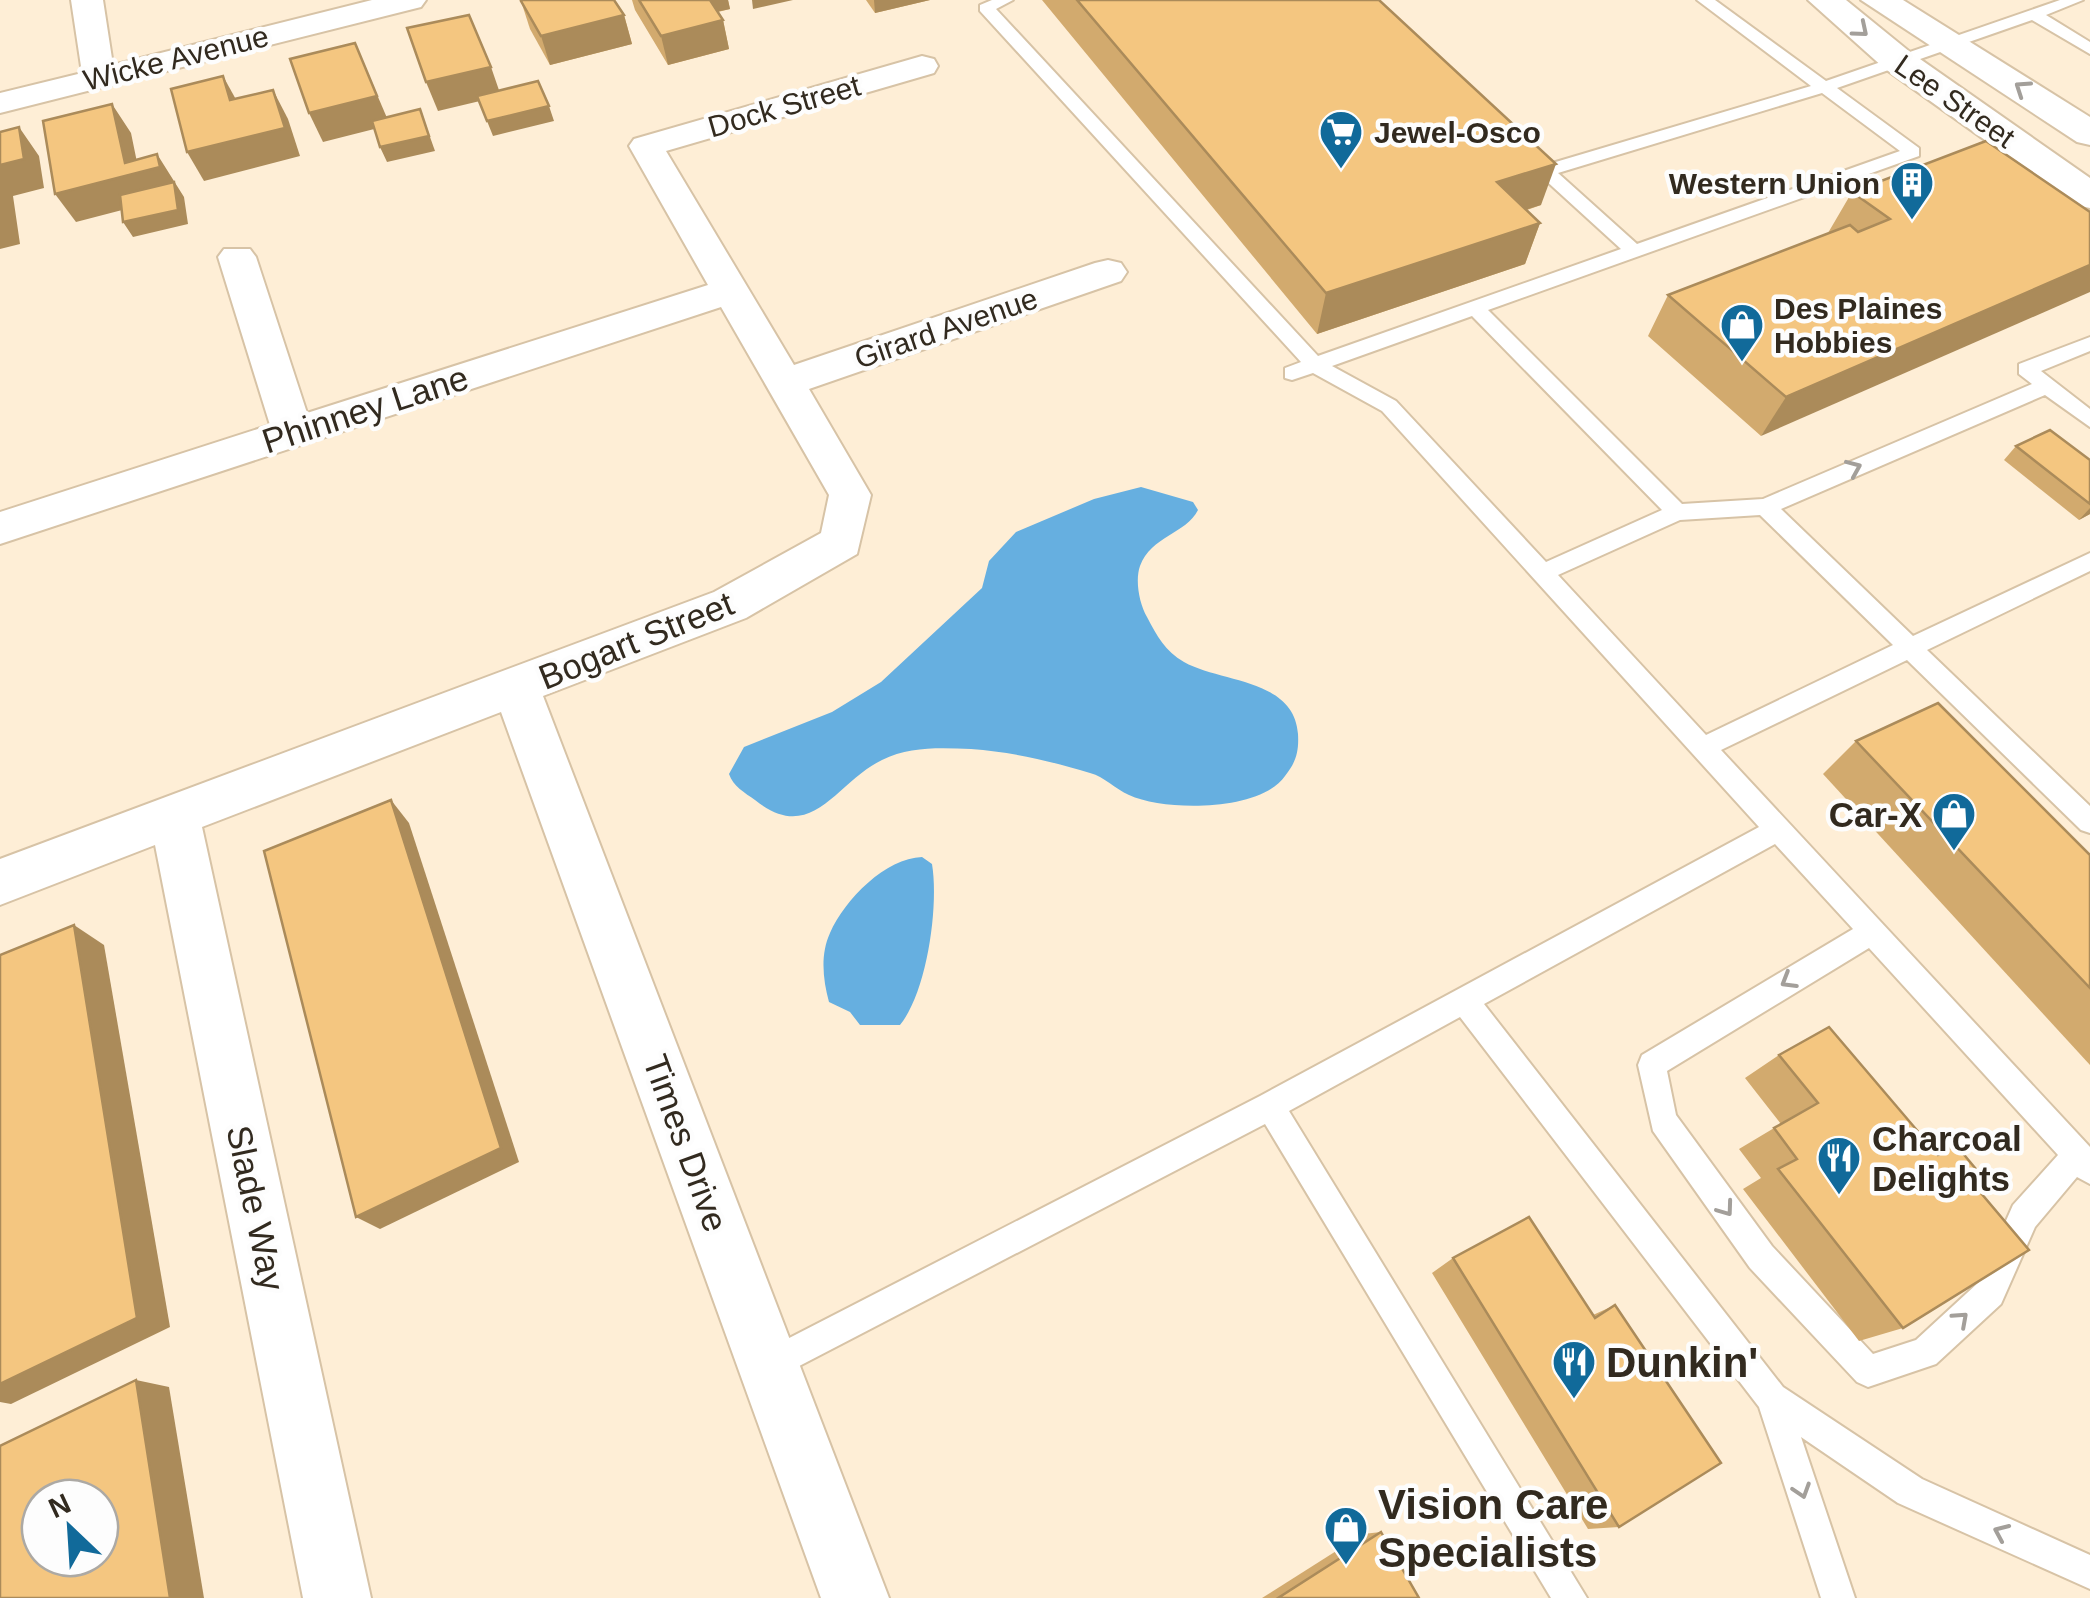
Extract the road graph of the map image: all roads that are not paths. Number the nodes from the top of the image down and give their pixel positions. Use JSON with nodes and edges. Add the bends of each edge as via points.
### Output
{"nodes":[{"id":1,"x":87,"y":0,"type":"edge"},
{"id":2,"x":410,"y":0,"type":"edge"},
{"id":3,"x":1005,"y":0,"type":"edge"},
{"id":4,"x":1705,"y":0,"type":"edge"},
{"id":5,"x":1825,"y":0,"type":"edge"},
{"id":6,"x":1878,"y":0,"type":"edge"},
{"id":7,"x":2075,"y":0,"type":"edge"},
{"id":8,"x":2034,"y":14,"type":"junction"},
{"id":9,"x":1954,"y":42,"type":"junction"},
{"id":10,"x":2090,"y":49,"type":"edge"},
{"id":11,"x":1896,"y":60,"type":"junction"},
{"id":12,"x":922,"y":66,"type":"dead end"},
{"id":13,"x":99,"y":78,"type":"junction"},
{"id":14,"x":1824,"y":87,"type":"junction"},
{"id":15,"x":0,"y":102,"type":"edge"},
{"id":16,"x":2090,"y":134,"type":"edge"},
{"id":17,"x":646,"y":146,"type":"joint"},
{"id":18,"x":1520,"y":148,"type":"edge"},
{"id":19,"x":1546,"y":171,"type":"junction"},
{"id":20,"x":2090,"y":196,"type":"edge"},
{"id":21,"x":1634,"y":251,"type":"junction"},
{"id":22,"x":238,"y":257,"type":"dead end"},
{"id":23,"x":1108,"y":272,"type":"dead end"},
{"id":24,"x":730,"y":290,"type":"junction"},
{"id":25,"x":1476,"y":310,"type":"junction"},
{"id":26,"x":2090,"y":344,"type":"edge"},
{"id":27,"x":1314,"y":366,"type":"junction"},
{"id":28,"x":1292,"y":373,"type":"dead end"},
{"id":29,"x":784,"y":384,"type":"junction"},
{"id":30,"x":2047,"y":386,"type":"junction"},
{"id":31,"x":2090,"y":420,"type":"edge"},
{"id":32,"x":293,"y":432,"type":"junction"},
{"id":33,"x":1765,"y":506,"type":"junction"},
{"id":34,"x":1677,"y":512,"type":"junction"},
{"id":35,"x":0,"y":528,"type":"edge"},
{"id":36,"x":2090,"y":561,"type":"edge"},
{"id":37,"x":1542,"y":573,"type":"junction"},
{"id":38,"x":1908,"y":649,"type":"junction"},
{"id":39,"x":516,"y":688,"type":"junction"},
{"id":40,"x":1702,"y":748,"type":"junction"},
{"id":41,"x":175,"y":817,"type":"junction"},
{"id":42,"x":2090,"y":822,"type":"edge"},
{"id":43,"x":1778,"y":830,"type":"junction"},
{"id":44,"x":0,"y":882,"type":"edge"},
{"id":45,"x":1872,"y":932,"type":"junction"},
{"id":46,"x":1464,"y":1000,"type":"junction"},
{"id":47,"x":1270,"y":1106,"type":"junction"},
{"id":48,"x":2083,"y":1162,"type":"edge"},
{"id":49,"x":768,"y":1365,"type":"junction"},
{"id":50,"x":1772,"y":1398,"type":"junction"},
{"id":51,"x":2090,"y":1572,"type":"edge"},
{"id":52,"x":844,"y":1593,"type":"edge"},
{"id":53,"x":337,"y":1598,"type":"edge"},
{"id":54,"x":1570,"y":1598,"type":"edge"},
{"id":55,"x":1838,"y":1598,"type":"edge"}],
"edges":[{"from":1,"to":13,"type":"street"},
{"from":2,"to":13,"type":"street","name":"Wicke Avenue"},
{"from":3,"to":27,"type":"lane","via":[[986,8]]},
{"from":4,"to":14,"type":"lane"},
{"from":5,"to":11,"type":"main road","name":"Lee Street","one_way":true},
{"from":6,"to":9,"type":"main road","name":"Lee Street"},
{"from":7,"to":8,"type":"lane"},
{"from":8,"to":9,"type":"lane"},
{"from":8,"to":10,"type":"lane"},
{"from":9,"to":11,"type":"lane"},
{"from":16,"to":9,"type":"main road","name":"Lee Street","one_way":true},
{"from":11,"to":14,"type":"lane"},
{"from":11,"to":20,"type":"main road","name":"Lee Street"},
{"from":12,"to":17,"type":"street","name":"Dock Street"},
{"from":13,"to":15,"type":"street","name":"Wicke Avenue"},
{"from":14,"to":19,"type":"lane"},
{"from":14,"to":21,"type":"lane","via":[[1914,152]]},
{"from":17,"to":24,"type":"street","name":"Bogart Street"},
{"from":18,"to":19,"type":"lane"},
{"from":19,"to":21,"type":"lane"},
{"from":21,"to":25,"type":"lane"},
{"from":22,"to":32,"type":"street"},
{"from":23,"to":29,"type":"street","name":"Girard Avenue"},
{"from":24,"to":29,"type":"street","name":"Bogart Street"},
{"from":24,"to":32,"type":"street","name":"Phinney Lane"},
{"from":25,"to":27,"type":"lane"},
{"from":25,"to":34,"type":"lane"},
{"from":26,"to":30,"type":"lane","via":[[2026,370]]},
{"from":27,"to":28,"type":"lane"},
{"from":27,"to":37,"type":"lane","via":[[1388,406]]},
{"from":29,"to":39,"type":"street","name":"Bogart Street","via":[[850,495],[842,542],[730,605]]},
{"from":30,"to":31,"type":"lane"},
{"from":33,"to":30,"type":"lane","one_way":true},
{"from":32,"to":35,"type":"street","name":"Phinney Lane"},
{"from":33,"to":34,"type":"lane"},
{"from":33,"to":38,"type":"lane"},
{"from":34,"to":37,"type":"lane"},
{"from":36,"to":38,"type":"lane"},
{"from":37,"to":40,"type":"lane"},
{"from":38,"to":40,"type":"lane"},
{"from":38,"to":42,"type":"lane"},
{"from":39,"to":41,"type":"street","name":"Bogart Street"},
{"from":39,"to":49,"type":"street","name":"Times Drive"},
{"from":40,"to":43,"type":"lane"},
{"from":41,"to":44,"type":"street","name":"Bogart Street"},
{"from":41,"to":53,"type":"street","name":"Slade Way"},
{"from":43,"to":45,"type":"lane"},
{"from":43,"to":46,"type":"lane"},
{"from":45,"to":48,"type":"lane"},
{"from":45,"to":48,"type":"lane","one_way":true,"via":[[1652,1064],[1663,1121],[1761,1257],[1868,1371],[1924,1353],[1990,1292],[2024,1216]]},
{"from":46,"to":47,"type":"lane"},
{"from":46,"to":50,"type":"lane"},
{"from":47,"to":49,"type":"lane"},
{"from":47,"to":54,"type":"lane"},
{"from":49,"to":52,"type":"street","name":"Times Drive"},
{"from":51,"to":50,"type":"lane","one_way":true,"via":[[1910,1491]]},
{"from":50,"to":55,"type":"lane","one_way":true}]}
